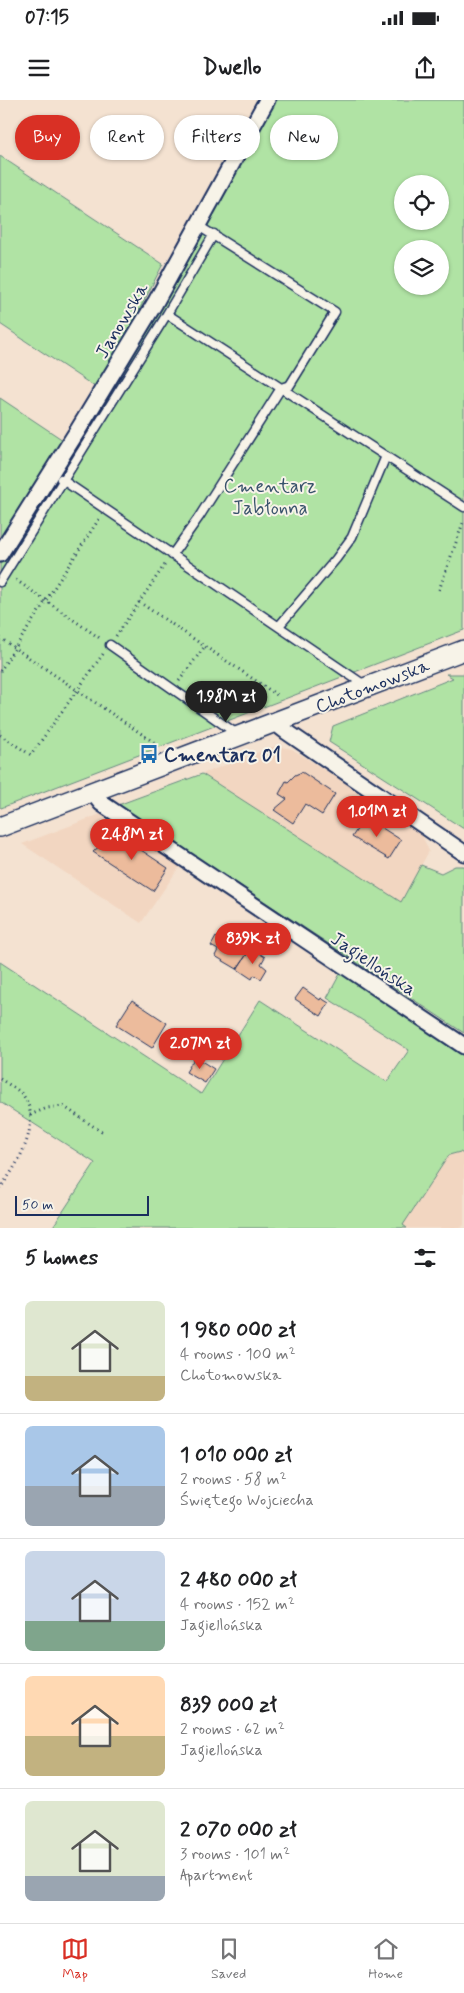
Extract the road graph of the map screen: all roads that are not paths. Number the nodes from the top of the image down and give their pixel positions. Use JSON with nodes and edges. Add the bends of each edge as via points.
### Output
{"nodes":[{"id":1,"x":267,"y":100,"type":"edge"},
{"id":2,"x":197,"y":225,"type":"junction"},
{"id":3,"x":214,"y":234,"type":"junction"},
{"id":4,"x":167,"y":314,"type":"junction"},
{"id":5,"x":281,"y":388,"type":"junction"},
{"id":6,"x":386,"y":456,"type":"junction"},
{"id":7,"x":58,"y":476,"type":"junction"},
{"id":8,"x":464,"y":507,"type":"edge"},
{"id":9,"x":0,"y":554,"type":"edge"},
{"id":10,"x":172,"y":555,"type":"junction"},
{"id":11,"x":0,"y":582,"type":"edge"},
{"id":12,"x":279,"y":626,"type":"junction"},
{"id":13,"x":110,"y":645,"type":"road end"},
{"id":14,"x":464,"y":650,"type":"edge"},
{"id":15,"x":368,"y":687,"type":"junction"},
{"id":16,"x":274,"y":722,"type":"junction"},
{"id":17,"x":239,"y":736,"type":"junction"},
{"id":18,"x":92,"y":792,"type":"junction"},
{"id":19,"x":0,"y":827,"type":"edge"},
{"id":20,"x":464,"y":853,"type":"edge"},
{"id":21,"x":464,"y":1046,"type":"edge"}],
"edges":[{"from":1,"to":2,"type":"street","name":"Janowska"},
{"from":2,"to":3,"type":"lane"},
{"from":2,"to":7,"type":"street","name":"Janowska"},
{"from":3,"to":4,"type":"lane"},
{"from":3,"to":5,"type":"lane","via":[[335,312],[290,385]]},
{"from":4,"to":5,"type":"lane"},
{"from":4,"to":7,"type":"lane"},
{"from":5,"to":6,"type":"lane"},
{"from":5,"to":10,"type":"lane"},
{"from":6,"to":8,"type":"lane"},
{"from":6,"to":12,"type":"lane","via":[[352,537]]},
{"from":7,"to":9,"type":"street","name":"Janowska"},
{"from":7,"to":10,"type":"lane"},
{"from":7,"to":11,"type":"lane"},
{"from":10,"to":12,"type":"lane"},
{"from":12,"to":15,"type":"lane"},
{"from":13,"to":17,"type":"lane"},
{"from":14,"to":15,"type":"street","name":"Chotomowska"},
{"from":15,"to":16,"type":"street","name":"Chotomowska"},
{"from":16,"to":17,"type":"street","name":"Chotomowska"},
{"from":16,"to":20,"type":"street"},
{"from":17,"to":18,"type":"street","name":"Chotomowska"},
{"from":18,"to":19,"type":"street","name":"Chotomowska"},
{"from":18,"to":21,"type":"street","name":"Jagiellońska","via":[[101,803]]}]}
